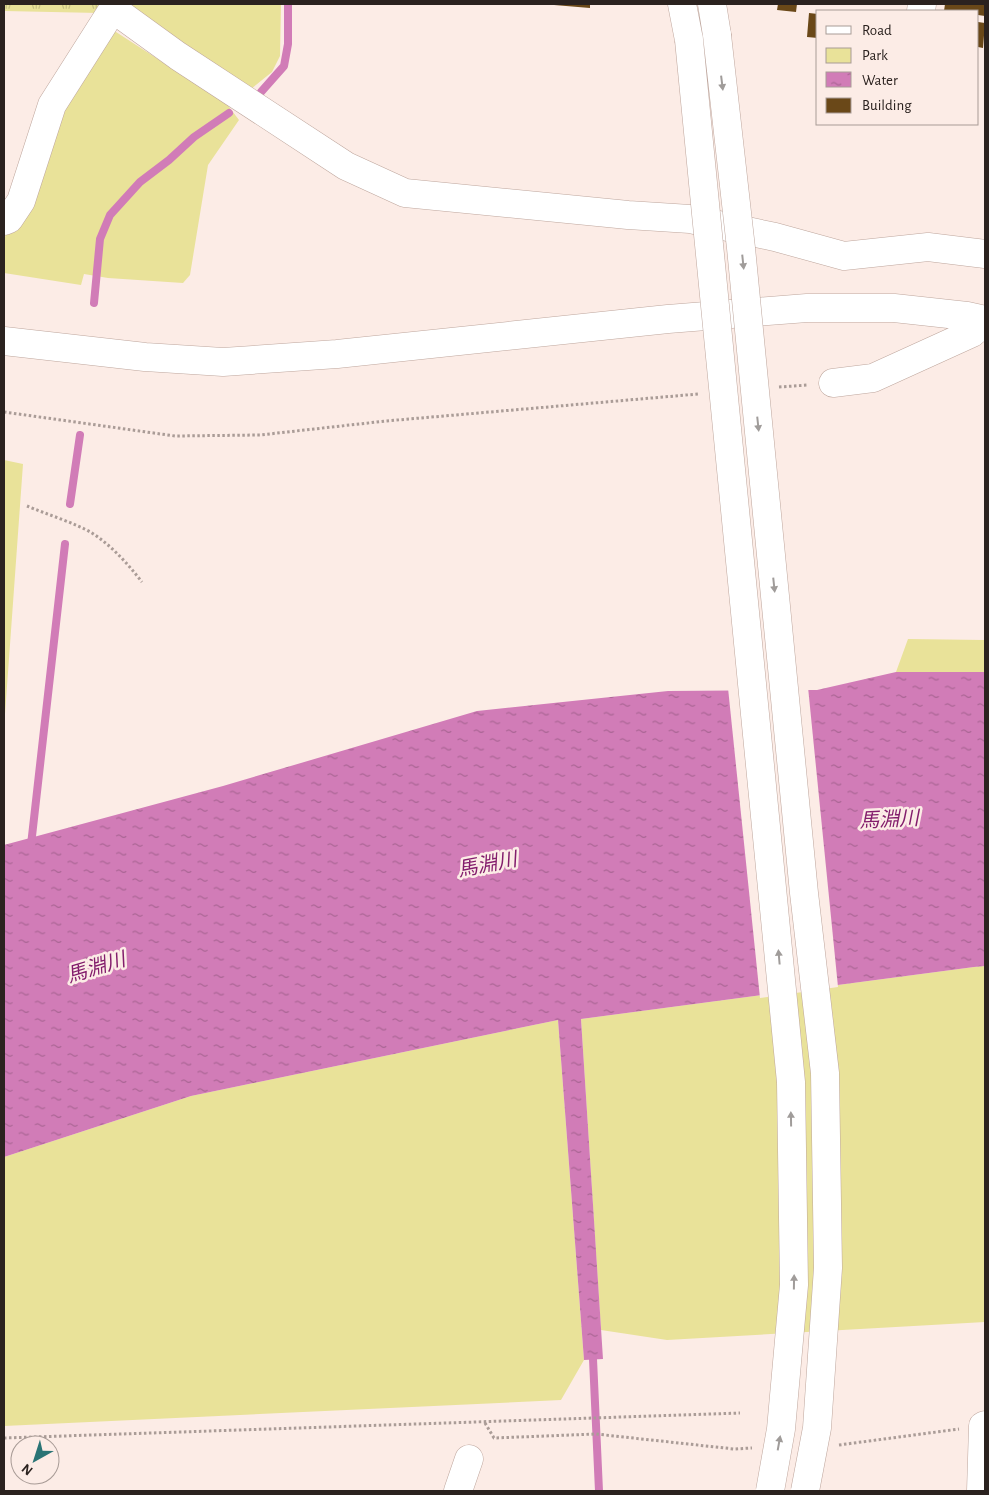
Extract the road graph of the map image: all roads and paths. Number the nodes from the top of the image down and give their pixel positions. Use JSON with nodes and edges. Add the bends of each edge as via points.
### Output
{"nodes":[{"id":1,"x":682,"y":4,"type":"edge"},
{"id":2,"x":712,"y":4,"type":"edge"},
{"id":3,"x":113,"y":6,"type":"edge"},
{"id":4,"x":4,"y":221,"type":"edge"},
{"id":5,"x":985,"y":254,"type":"edge"},
{"id":6,"x":985,"y":321,"type":"edge"},
{"id":7,"x":4,"y":341,"type":"edge"},
{"id":8,"x":833,"y":383,"type":"joint"},
{"id":9,"x":774,"y":388,"type":"dead end"},
{"id":10,"x":705,"y":394,"type":"dead end"},
{"id":11,"x":4,"y":412,"type":"edge"},
{"id":12,"x":27,"y":506,"type":"dead end"},
{"id":13,"x":142,"y":582,"type":"dead end"},
{"id":14,"x":740,"y":1413,"type":"dead end"},
{"id":15,"x":485,"y":1423,"type":"junction"},
{"id":16,"x":984,"y":1426,"type":"edge"},
{"id":17,"x":4,"y":1438,"type":"edge"},
{"id":18,"x":837,"y":1446,"type":"dead end"},
{"id":19,"x":753,"y":1448,"type":"dead end"},
{"id":20,"x":469,"y":1459,"type":"dead end"},
{"id":21,"x":458,"y":1491,"type":"edge"},
{"id":22,"x":770,"y":1491,"type":"edge"},
{"id":23,"x":805,"y":1491,"type":"edge"},
{"id":24,"x":982,"y":1491,"type":"edge"}],
"edges":[{"from":22,"to":1,"type":"street","one_way":true,"bridge":true,"via":[[781,1429],[794,1285],[791,1082],[689,40]]},
{"from":2,"to":23,"type":"street","one_way":true,"bridge":true,"via":[[741,248],[803,883],[825,1073],[828,1268],[817,1428]]},
{"from":3,"to":4,"type":"street","via":[[52,105],[21,201],[9,219]]},
{"from":3,"to":5,"type":"street","via":[[178,56],[346,166],[405,193],[690,219],[844,256],[928,247]]},
{"from":6,"to":7,"type":"street","via":[[894,308],[807,308],[337,354],[223,362]]},
{"from":6,"to":8,"type":"street","via":[[972,334],[873,378]]},
{"from":8,"to":9,"type":"path"},
{"from":10,"to":11,"type":"path","via":[[260,435],[175,436]]},
{"from":12,"to":13,"type":"path","via":[[90,532],[110,546]]},
{"from":14,"to":15,"type":"path"},
{"from":15,"to":17,"type":"path"},
{"from":15,"to":19,"type":"path","via":[[494,1438],[596,1434],[734,1449]]},
{"from":16,"to":18,"type":"path"},
{"from":16,"to":24,"type":"street"},
{"from":20,"to":21,"type":"street"}]}
